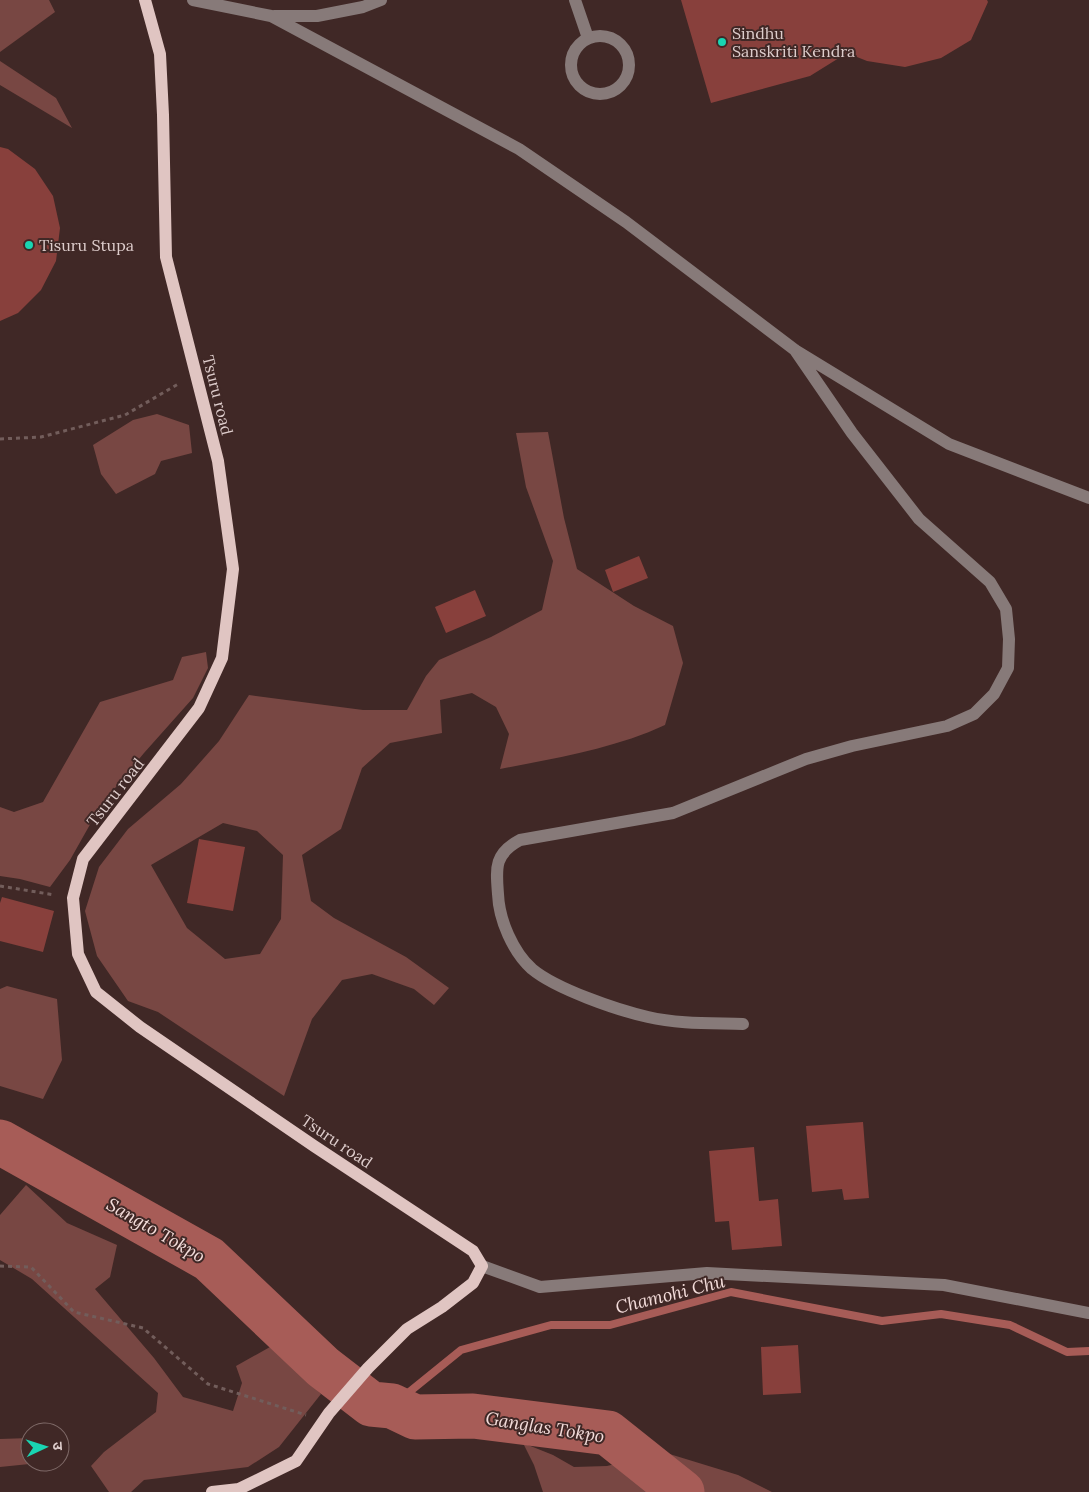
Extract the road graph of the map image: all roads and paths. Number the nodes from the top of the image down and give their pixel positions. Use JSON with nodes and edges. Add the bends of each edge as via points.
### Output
{"nodes":[{"id":1,"x":144,"y":0,"type":"edge"},
{"id":2,"x":193,"y":0,"type":"edge"},
{"id":3,"x":381,"y":0,"type":"edge"},
{"id":4,"x":575,"y":0,"type":"edge"},
{"id":5,"x":271,"y":16,"type":"junction"},
{"id":6,"x":588,"y":38,"type":"junction"},
{"id":7,"x":795,"y":350,"type":"junction"},
{"id":8,"x":196,"y":374,"type":"junction"},
{"id":9,"x":0,"y":439,"type":"edge"},
{"id":10,"x":1089,"y":498,"type":"edge"},
{"id":11,"x":0,"y":886,"type":"edge"},
{"id":12,"x":73,"y":898,"type":"junction"},
{"id":13,"x":742,"y":1024,"type":"dead end"},
{"id":14,"x":0,"y":1266,"type":"edge"},
{"id":15,"x":482,"y":1266,"type":"junction"},
{"id":16,"x":1089,"y":1313,"type":"edge"},
{"id":17,"x":326,"y":1417,"type":"junction"},
{"id":18,"x":212,"y":1492,"type":"edge"}],
"edges":[{"from":1,"to":8,"type":"main road","name":"Tsuru road","via":[[160,54],[166,257]]},
{"from":2,"to":5,"type":"street"},
{"from":3,"to":5,"type":"street","via":[[317,16]]},
{"from":4,"to":6,"type":"street"},
{"from":5,"to":7,"type":"street","via":[[519,149],[626,222]]},
{"from":6,"to":6,"type":"street","via":[[602,35],[614,39],[624,48],[629,60],[628,74],[622,85],[611,93],[598,95],[586,92],[575,82],[570,70],[571,57],[578,45]]},
{"from":7,"to":10,"type":"street","via":[[949,444]]},
{"from":7,"to":13,"type":"street","via":[[852,433],[919,518],[990,582],[1006,609],[1008,668],[994,694],[974,714],[947,726],[806,758],[673,813],[520,840],[499,857],[496,872],[498,904],[516,950],[532,969],[603,1004],[648,1017]]},
{"from":8,"to":9,"type":"path","via":[[125,414],[41,438]]},
{"from":8,"to":12,"type":"main road","name":"Tsuru road","via":[[218,461],[233,569],[222,658],[199,708],[82,859]]},
{"from":11,"to":12,"type":"path"},
{"from":12,"to":15,"type":"main road","name":"Tsuru road","via":[[78,954],[96,992],[140,1027],[473,1251]]},
{"from":14,"to":17,"type":"path","via":[[31,1267],[74,1312],[142,1328],[208,1384]]},
{"from":15,"to":16,"type":"street","via":[[540,1288],[707,1273],[944,1285]]},
{"from":15,"to":17,"type":"main road","via":[[473,1283],[407,1329]]},
{"from":17,"to":18,"type":"main road","via":[[296,1461],[239,1489]]}]}
